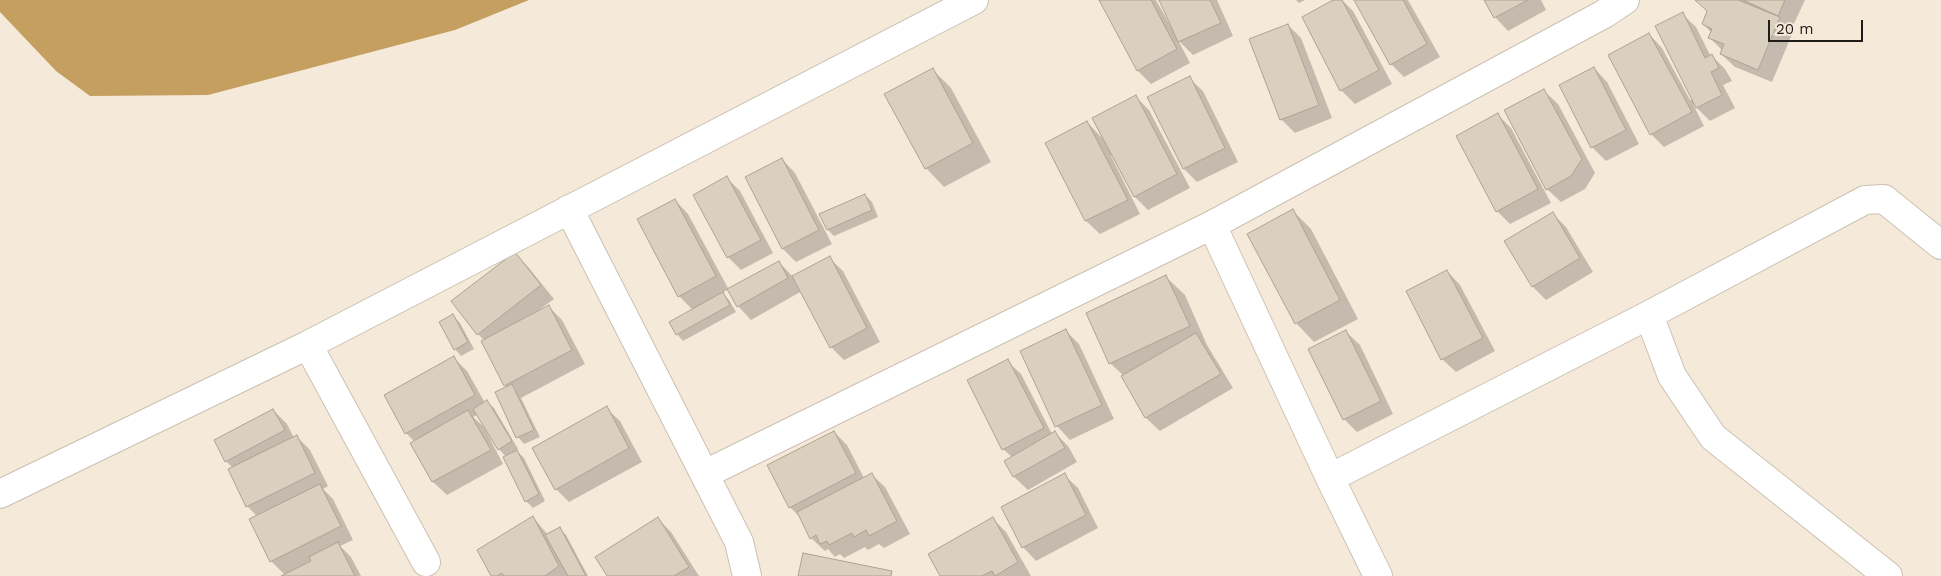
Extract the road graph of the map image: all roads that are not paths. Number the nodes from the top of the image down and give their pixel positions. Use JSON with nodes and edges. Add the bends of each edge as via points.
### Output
{"nodes":[{"id":1,"x":974,"y":0,"type":"edge"},
{"id":2,"x":1625,"y":0,"type":"edge"},
{"id":3,"x":569,"y":209,"type":"junction"},
{"id":4,"x":1212,"y":225,"type":"junction"},
{"id":5,"x":1941,"y":246,"type":"edge"},
{"id":6,"x":1649,"y":315,"type":"junction"},
{"id":7,"x":308,"y":345,"type":"junction"},
{"id":8,"x":705,"y":474,"type":"junction"},
{"id":9,"x":1330,"y":478,"type":"junction"},
{"id":10,"x":0,"y":494,"type":"edge"},
{"id":11,"x":426,"y":562,"type":"dead end"},
{"id":12,"x":747,"y":576,"type":"edge"},
{"id":13,"x":1378,"y":576,"type":"edge"},
{"id":14,"x":1888,"y":576,"type":"edge"}],
"edges":[{"from":1,"to":3,"type":"street"},
{"from":2,"to":4,"type":"street"},
{"from":3,"to":7,"type":"street"},
{"from":3,"to":8,"type":"street"},
{"from":4,"to":8,"type":"street"},
{"from":4,"to":9,"type":"street"},
{"from":5,"to":6,"type":"street","via":[[1884,199],[1865,200]]},
{"from":6,"to":9,"type":"street"},
{"from":6,"to":14,"type":"street","via":[[1672,376],[1713,437]]},
{"from":7,"to":10,"type":"street"},
{"from":7,"to":11,"type":"street"},
{"from":8,"to":12,"type":"street","via":[[739,542]]},
{"from":9,"to":13,"type":"street"}]}
